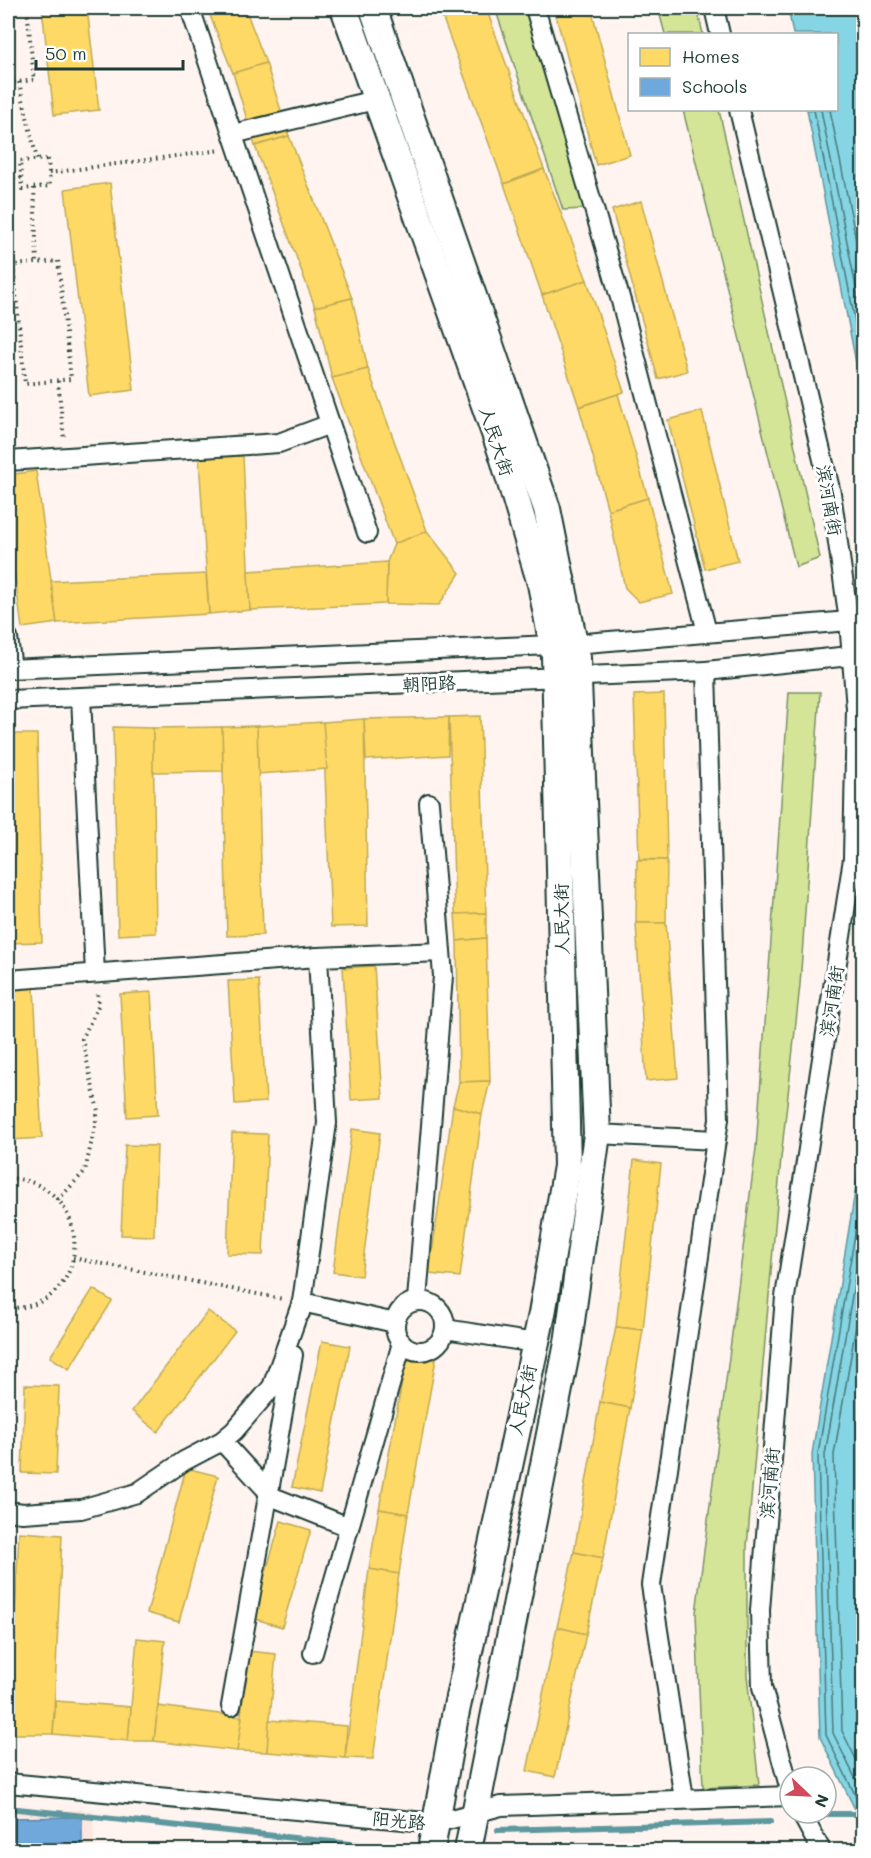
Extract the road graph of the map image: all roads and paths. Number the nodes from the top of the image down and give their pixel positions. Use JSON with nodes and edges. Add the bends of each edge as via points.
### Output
{"nodes":[{"id":1,"x":27,"y":8,"type":"edge"},
{"id":2,"x":190,"y":8,"type":"edge"},
{"id":3,"x":345,"y":8,"type":"edge"},
{"id":4,"x":373,"y":8,"type":"edge"},
{"id":5,"x":535,"y":8,"type":"edge"},
{"id":6,"x":714,"y":8,"type":"edge"},
{"id":7,"x":720,"y":33,"type":"edge"},
{"id":8,"x":19,"y":82,"type":"junction"},
{"id":9,"x":8,"y":83,"type":"edge"},
{"id":10,"x":378,"y":99,"type":"junction"},
{"id":11,"x":739,"y":111,"type":"edge"},
{"id":12,"x":235,"y":141,"type":"junction"},
{"id":13,"x":37,"y":160,"type":"junction"},
{"id":14,"x":49,"y":173,"type":"junction"},
{"id":15,"x":21,"y":178,"type":"junction"},
{"id":16,"x":8,"y":179,"type":"edge"},
{"id":17,"x":34,"y":188,"type":"junction"},
{"id":18,"x":38,"y":262,"type":"junction"},
{"id":19,"x":58,"y":381,"type":"junction"},
{"id":20,"x":330,"y":424,"type":"junction"},
{"id":21,"x":66,"y":457,"type":"junction"},
{"id":22,"x":8,"y":461,"type":"edge"},
{"id":23,"x":367,"y":533,"type":"dead end"},
{"id":24,"x":849,"y":621,"type":"junction"},
{"id":25,"x":707,"y":632,"type":"junction"},
{"id":26,"x":8,"y":638,"type":"edge"},
{"id":27,"x":564,"y":644,"type":"junction"},
{"id":28,"x":850,"y":656,"type":"junction"},
{"id":29,"x":10,"y":669,"type":"edge"},
{"id":30,"x":706,"y":671,"type":"junction"},
{"id":31,"x":567,"y":677,"type":"junction"},
{"id":32,"x":81,"y":698,"type":"junction"},
{"id":33,"x":8,"y":700,"type":"edge"},
{"id":34,"x":429,"y":803,"type":"dead end"},
{"id":35,"x":441,"y":952,"type":"junction"},
{"id":36,"x":318,"y":957,"type":"junction"},
{"id":37,"x":95,"y":973,"type":"junction"},
{"id":38,"x":8,"y":980,"type":"edge"},
{"id":39,"x":597,"y":1134,"type":"junction"},
{"id":40,"x":716,"y":1140,"type":"junction"},
{"id":41,"x":8,"y":1179,"type":"edge"},
{"id":42,"x":58,"y":1200,"type":"junction"},
{"id":43,"x":73,"y":1258,"type":"junction"},
{"id":44,"x":417,"y":1300,"type":"junction"},
{"id":45,"x":302,"y":1302,"type":"junction"},
{"id":46,"x":8,"y":1308,"type":"edge"},
{"id":47,"x":395,"y":1323,"type":"junction"},
{"id":48,"x":8,"y":1328,"type":"edge"},
{"id":49,"x":445,"y":1329,"type":"junction"},
{"id":50,"x":402,"y":1343,"type":"junction"},
{"id":51,"x":535,"y":1343,"type":"junction"},
{"id":52,"x":282,"y":1381,"type":"junction"},
{"id":53,"x":222,"y":1441,"type":"junction"},
{"id":54,"x":269,"y":1493,"type":"junction"},
{"id":55,"x":8,"y":1511,"type":"edge"},
{"id":56,"x":350,"y":1527,"type":"junction"},
{"id":57,"x":314,"y":1653,"type":"dead end"},
{"id":58,"x":231,"y":1706,"type":"dead end"},
{"id":59,"x":783,"y":1765,"type":"edge"},
{"id":60,"x":8,"y":1783,"type":"edge"},
{"id":61,"x":778,"y":1796,"type":"edge"},
{"id":62,"x":684,"y":1799,"type":"junction"},
{"id":63,"x":475,"y":1812,"type":"junction"},
{"id":64,"x":436,"y":1823,"type":"junction"},
{"id":65,"x":807,"y":1825,"type":"edge"},
{"id":66,"x":431,"y":1851,"type":"edge"},
{"id":67,"x":468,"y":1851,"type":"edge"},
{"id":68,"x":821,"y":1851,"type":"edge"}],
"edges":[{"from":1,"to":8,"type":"path","via":[[34,80]]},
{"from":2,"to":12,"type":"street"},
{"from":3,"to":10,"type":"street","name":"人民大街"},
{"from":4,"to":27,"type":"street","name":"人民大街","via":[[547,509]]},
{"from":5,"to":25,"type":"street","via":[[621,300]]},
{"from":6,"to":7,"type":"street"},
{"from":8,"to":9,"type":"path"},
{"from":8,"to":13,"type":"path"},
{"from":10,"to":12,"type":"street"},
{"from":10,"to":27,"type":"street","name":"人民大街"},
{"from":11,"to":24,"type":"street","name":"滨河南街","via":[[831,493]]},
{"from":12,"to":14,"type":"path"},
{"from":12,"to":20,"type":"street"},
{"from":13,"to":14,"type":"path","via":[[48,159]]},
{"from":13,"to":15,"type":"path","via":[[20,161]]},
{"from":14,"to":17,"type":"path","via":[[50,186]]},
{"from":15,"to":16,"type":"path"},
{"from":15,"to":17,"type":"path","via":[[22,189]]},
{"from":17,"to":18,"type":"path"},
{"from":18,"to":19,"type":"path","via":[[58,261],[71,379]]},
{"from":18,"to":19,"type":"path","via":[[13,265],[25,384]]},
{"from":19,"to":21,"type":"path"},
{"from":20,"to":21,"type":"street","via":[[279,444]]},
{"from":20,"to":23,"type":"street"},
{"from":21,"to":22,"type":"street"},
{"from":24,"to":25,"type":"street"},
{"from":24,"to":28,"type":"street","name":"滨河南街"},
{"from":25,"to":27,"type":"street"},
{"from":26,"to":29,"type":"street"},
{"from":27,"to":29,"type":"street"},
{"from":27,"to":31,"type":"street","name":"人民大街"},
{"from":28,"to":30,"type":"street","name":"朝阳路"},
{"from":28,"to":59,"type":"street","name":"滨河南街","via":[[856,709],[853,859],[785,1297],[760,1610],[762,1687]]},
{"from":30,"to":31,"type":"street","name":"朝阳路"},
{"from":30,"to":40,"type":"street"},
{"from":31,"to":32,"type":"street","name":"朝阳路"},
{"from":31,"to":39,"type":"street","name":"人民大街"},
{"from":31,"to":51,"type":"street","name":"人民大街","via":[[567,1166]]},
{"from":32,"to":33,"type":"street","name":"朝阳路"},
{"from":32,"to":37,"type":"street"},
{"from":34,"to":35,"type":"street"},
{"from":35,"to":36,"type":"street"},
{"from":35,"to":44,"type":"street","via":[[443,976]]},
{"from":36,"to":37,"type":"street"},
{"from":36,"to":45,"type":"street","via":[[327,1123]]},
{"from":37,"to":38,"type":"street"},
{"from":37,"to":42,"type":"path","via":[[99,1004],[82,1040],[98,1110],[85,1171]]},
{"from":39,"to":40,"type":"street"},
{"from":39,"to":63,"type":"street","name":"人民大街","via":[[568,1342]]},
{"from":40,"to":62,"type":"street","via":[[651,1585]]},
{"from":41,"to":42,"type":"path","via":[[43,1187]]},
{"from":42,"to":43,"type":"path","via":[[73,1227]]},
{"from":43,"to":45,"type":"path"},
{"from":43,"to":46,"type":"path","via":[[66,1276],[50,1295],[27,1306]]},
{"from":44,"to":47,"type":"street","via":[[399,1312]]},
{"from":44,"to":49,"type":"street","via":[[438,1308]]},
{"from":45,"to":47,"type":"street"},
{"from":45,"to":52,"type":"street"},
{"from":46,"to":48,"type":"path"},
{"from":47,"to":50,"type":"street"},
{"from":49,"to":50,"type":"street","via":[[441,1340],[422,1351],[411,1350]]},
{"from":49,"to":51,"type":"street"},
{"from":50,"to":56,"type":"street"},
{"from":51,"to":64,"type":"street","name":"人民大街","via":[[457,1704]]},
{"from":52,"to":53,"type":"street"},
{"from":52,"to":54,"type":"street"},
{"from":53,"to":54,"type":"street"},
{"from":53,"to":55,"type":"street","via":[[137,1493],[81,1509]]},
{"from":54,"to":56,"type":"street"},
{"from":54,"to":58,"type":"street"},
{"from":56,"to":57,"type":"street"},
{"from":60,"to":64,"type":"street","name":"阳光路"},
{"from":61,"to":62,"type":"street","name":"阳光路"},
{"from":62,"to":63,"type":"street","name":"阳光路","via":[[501,1806]]},
{"from":63,"to":64,"type":"street","name":"阳光路"},
{"from":63,"to":67,"type":"street","name":"人民大街"},
{"from":64,"to":66,"type":"street","name":"人民大街"},
{"from":65,"to":68,"type":"street"}]}
